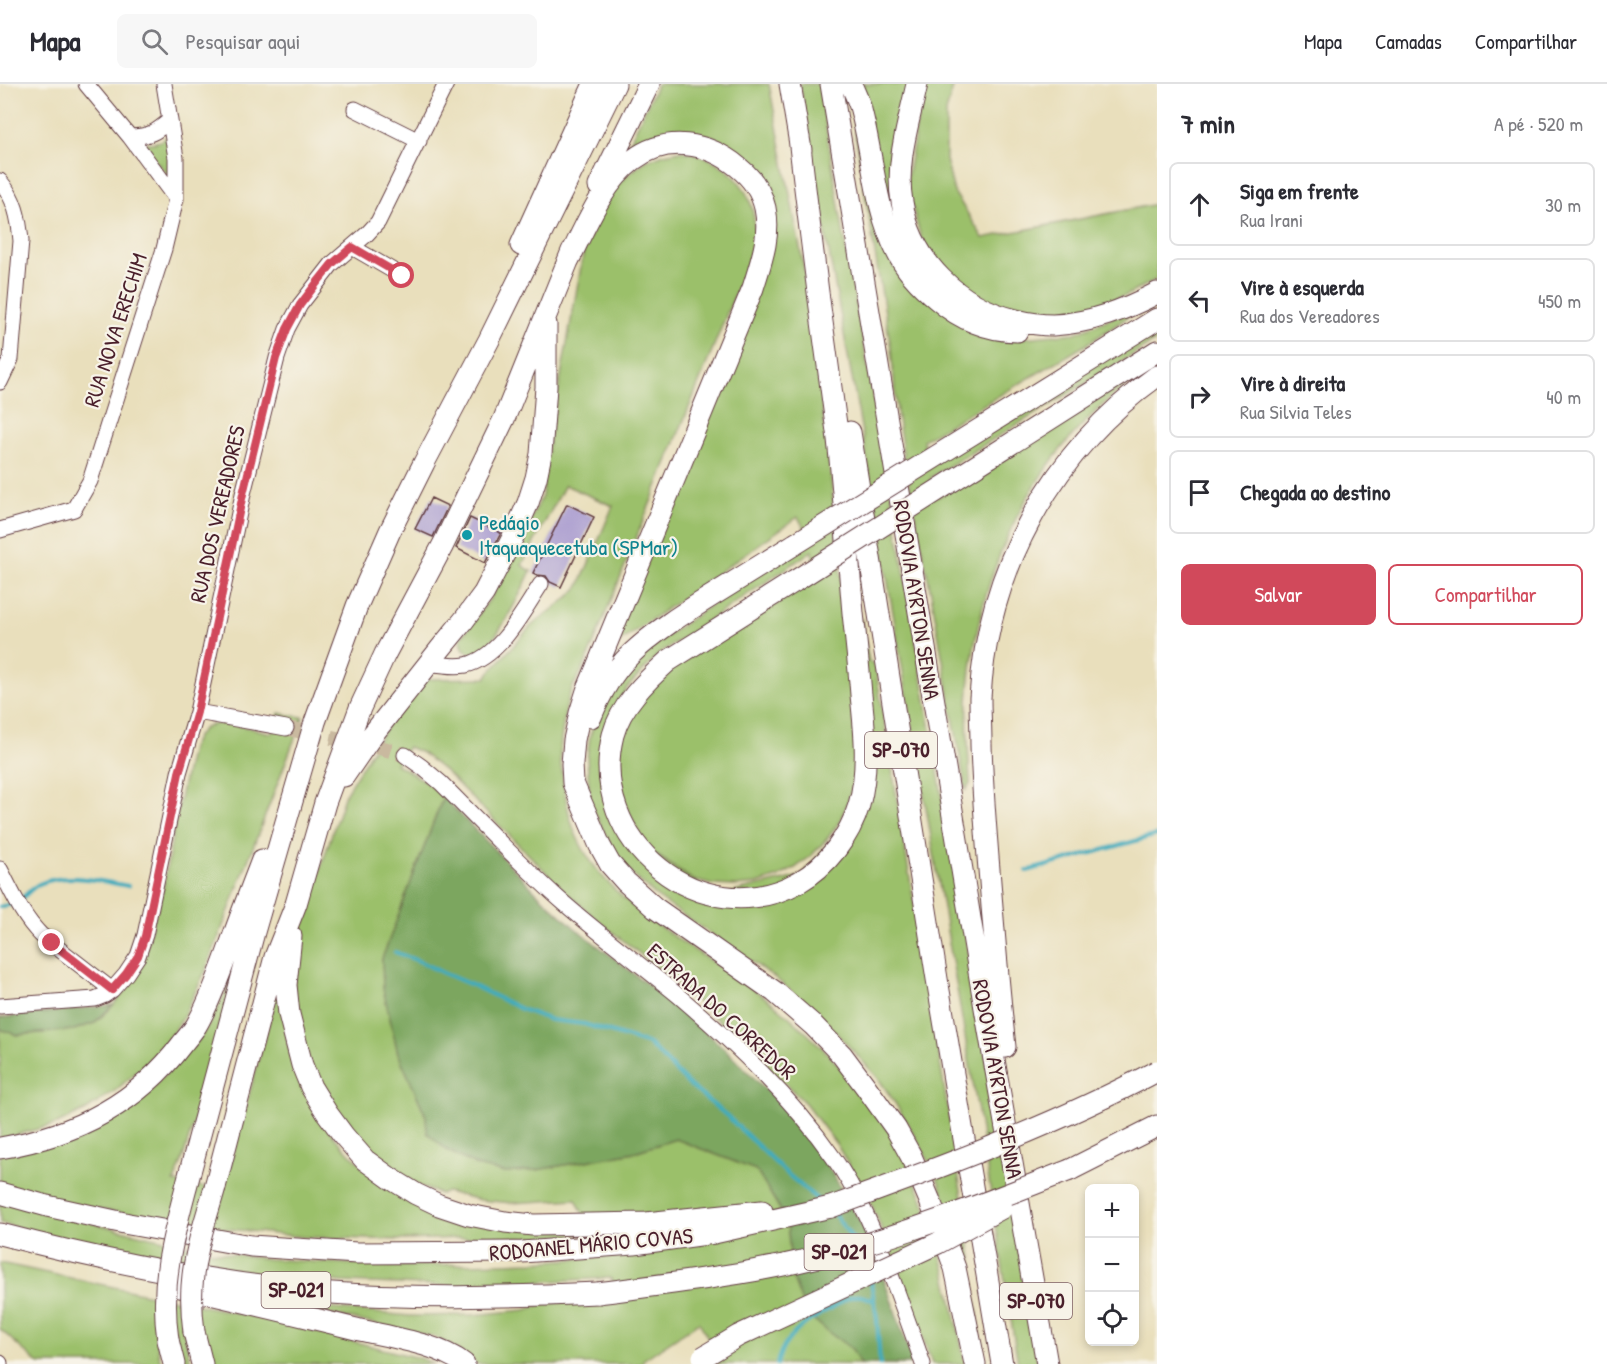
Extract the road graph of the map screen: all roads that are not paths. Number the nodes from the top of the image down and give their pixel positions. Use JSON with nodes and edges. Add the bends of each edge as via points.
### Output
{"nodes":[{"id":1,"x":86,"y":84,"type":"edge"},
{"id":2,"x":164,"y":84,"type":"edge"},
{"id":3,"x":446,"y":84,"type":"edge"},
{"id":4,"x":594,"y":84,"type":"edge"},
{"id":5,"x":615,"y":84,"type":"edge"},
{"id":6,"x":649,"y":84,"type":"edge"},
{"id":7,"x":790,"y":84,"type":"edge"},
{"id":8,"x":831,"y":84,"type":"edge"},
{"id":9,"x":846,"y":84,"type":"edge"},
{"id":10,"x":851,"y":84,"type":"edge"},
{"id":11,"x":917,"y":84,"type":"edge"},
{"id":12,"x":355,"y":109,"type":"dead end"},
{"id":13,"x":170,"y":120,"type":"junction"},
{"id":14,"x":130,"y":136,"type":"junction"},
{"id":15,"x":799,"y":137,"type":"junction"},
{"id":16,"x":419,"y":141,"type":"junction"},
{"id":17,"x":0,"y":181,"type":"edge"},
{"id":18,"x":176,"y":199,"type":"junction"},
{"id":19,"x":352,"y":247,"type":"junction"},
{"id":20,"x":567,"y":263,"type":"junction"},
{"id":21,"x":402,"y":276,"type":"dead end"},
{"id":22,"x":1157,"y":292,"type":"edge"},
{"id":23,"x":0,"y":310,"type":"edge"},
{"id":24,"x":546,"y":314,"type":"junction"},
{"id":25,"x":1157,"y":318,"type":"edge"},
{"id":26,"x":15,"y":321,"type":"junction"},
{"id":27,"x":1073,"y":321,"type":"junction"},
{"id":28,"x":874,"y":348,"type":"junction"},
{"id":29,"x":1157,"y":351,"type":"edge"},
{"id":30,"x":1157,"y":376,"type":"edge"},
{"id":31,"x":0,"y":382,"type":"edge"},
{"id":32,"x":424,"y":463,"type":"junction"},
{"id":33,"x":0,"y":530,"type":"edge"},
{"id":34,"x":541,"y":584,"type":"dead end"},
{"id":35,"x":429,"y":663,"type":"junction"},
{"id":36,"x":197,"y":712,"type":"junction"},
{"id":37,"x":315,"y":722,"type":"junction"},
{"id":38,"x":286,"y":728,"type":"tunnel mouth"},
{"id":39,"x":405,"y":755,"type":"tunnel mouth"},
{"id":40,"x":325,"y":803,"type":"junction"},
{"id":41,"x":585,"y":809,"type":"junction"},
{"id":42,"x":0,"y":869,"type":"edge"},
{"id":43,"x":296,"y":903,"type":"junction"},
{"id":44,"x":112,"y":990,"type":"junction"},
{"id":45,"x":0,"y":1006,"type":"edge"},
{"id":46,"x":1157,"y":1071,"type":"edge"},
{"id":47,"x":1157,"y":1126,"type":"edge"},
{"id":48,"x":0,"y":1148,"type":"edge"},
{"id":49,"x":1070,"y":1170,"type":"junction"},
{"id":50,"x":0,"y":1193,"type":"edge"},
{"id":51,"x":831,"y":1207,"type":"junction"},
{"id":52,"x":0,"y":1234,"type":"edge"},
{"id":53,"x":1026,"y":1238,"type":"junction"},
{"id":54,"x":79,"y":1254,"type":"junction"},
{"id":55,"x":698,"y":1360,"type":"edge"},
{"id":56,"x":174,"y":1364,"type":"edge"},
{"id":57,"x":202,"y":1364,"type":"edge"},
{"id":58,"x":464,"y":1364,"type":"edge"},
{"id":59,"x":923,"y":1364,"type":"edge"},
{"id":60,"x":975,"y":1364,"type":"edge"},
{"id":61,"x":1002,"y":1364,"type":"edge"},
{"id":62,"x":1047,"y":1364,"type":"edge"}],
"edges":[{"from":1,"to":14,"type":"street"},
{"from":2,"to":13,"type":"street","name":"RUA NOVA ERECHIM"},
{"from":3,"to":16,"type":"street","name":"RUA DOS VEREADORES"},
{"from":4,"to":32,"type":"highway"},
{"from":5,"to":32,"type":"highway"},
{"from":6,"to":20,"type":"highway","via":[[597,189]]},
{"from":7,"to":15,"type":"highway","name":"RODOVIA AYRTON SENNA","number":"SP-070"},
{"from":8,"to":28,"type":"highway","name":"RODOVIA AYRTON SENNA","number":"SP-070"},
{"from":9,"to":28,"type":"highway","via":[[872,269]]},
{"from":10,"to":27,"type":"highway","via":[[860,107],[886,227],[908,270],[927,291],[949,309],[992,328],[1045,332]]},
{"from":11,"to":27,"type":"highway","via":[[901,159],[902,202],[908,225],[928,264],[961,296],[981,308],[1030,323],[1052,325]]},
{"from":12,"to":16,"type":"street"},
{"from":13,"to":14,"type":"street","via":[[146,136]]},
{"from":13,"to":18,"type":"street","name":"RUA NOVA ERECHIM","via":[[176,158]]},
{"from":14,"to":18,"type":"street"},
{"from":15,"to":29,"type":"highway","bridge":true,"via":[[838,439],[864,717],[865,765],[859,805],[842,841],[800,882],[752,897],[715,895],[685,885],[638,849],[614,802],[610,756],[614,734],[634,695],[668,661],[795,580],[990,457]]},
{"from":15,"to":61,"type":"highway","name":"RODOVIA AYRTON SENNA","number":"SP-070"},
{"from":16,"to":19,"type":"street","name":"RUA DOS VEREADORES","via":[[378,222]]},
{"from":17,"to":26,"type":"street","via":[[14,202],[20,221]]},
{"from":18,"to":33,"type":"street","name":"RUA NOVA ERECHIM","via":[[164,249],[90,482],[74,509]]},
{"from":19,"to":21,"type":"street"},
{"from":19,"to":36,"type":"street","name":"RUA DOS VEREADORES","via":[[332,264],[300,305],[276,358]]},
{"from":20,"to":24,"type":"highway"},
{"from":20,"to":41,"type":"highway","via":[[600,199],[618,174],[650,150],[692,145],[726,157],[757,186],[765,207],[764,255],[753,288],[580,713],[572,764],[573,783]]},
{"from":22,"to":27,"type":"highway","via":[[1128,308],[1099,318]]},
{"from":23,"to":26,"type":"street"},
{"from":24,"to":35,"type":"highway","via":[[541,454],[528,503],[484,593]]},
{"from":24,"to":40,"type":"highway","via":[[494,440],[360,708]]},
{"from":25,"to":41,"type":"highway","bridge":true,"via":[[674,620],[629,656],[600,695],[591,717],[581,771]]},
{"from":26,"to":31,"type":"street","via":[[11,359]]},
{"from":28,"to":53,"type":"highway","name":"RODOVIA AYRTON SENNA","number":"SP-070"},
{"from":30,"to":53,"type":"highway","via":[[1106,417],[1052,484],[1011,558],[996,600],[989,638],[981,699],[983,792],[998,981]]},
{"from":32,"to":37,"type":"highway","via":[[365,588]]},
{"from":34,"to":35,"type":"street","via":[[513,628],[493,650],[467,664]]},
{"from":35,"to":40,"type":"highway"},
{"from":36,"to":38,"type":"street"},
{"from":36,"to":44,"type":"street","name":"RUA DOS VEREADORES","via":[[179,773],[145,936],[138,956]]},
{"from":37,"to":48,"type":"highway","via":[[196,1027],[171,1060],[145,1085],[99,1116],[55,1134]]},
{"from":37,"to":56,"type":"highway","bridge":true,"via":[[254,932],[167,1264],[165,1319]]},
{"from":39,"to":59,"type":"street","name":"ESTRADA DO CORREDOR","via":[[441,783],[557,897],[726,1039],[797,1111],[856,1195]]},
{"from":40,"to":43,"type":"highway"},
{"from":41,"to":60,"type":"highway","via":[[610,864],[626,882],[655,908],[775,992],[813,1025],[842,1055],[896,1129],[911,1156],[955,1268]]},
{"from":42,"to":44,"type":"street","via":[[24,915],[41,935]]},
{"from":43,"to":51,"type":"highway","via":[[286,985],[294,1041],[311,1087],[365,1160],[416,1194],[469,1215],[533,1225],[646,1223]]},
{"from":43,"to":57,"type":"highway","bridge":true,"via":[[275,957],[195,1262],[191,1308]]},
{"from":44,"to":45,"type":"street","via":[[96,999]]},
{"from":46,"to":51,"type":"highway","name":"RODOANEL MÁRIO COVAS","number":"SP-021","bridge":true,"via":[[1028,1131]]},
{"from":47,"to":49,"type":"highway","name":"RODOANEL MÁRIO COVAS","number":"SP-021"},
{"from":49,"to":54,"type":"highway","name":"RODOANEL MÁRIO COVAS","number":"SP-021","bridge":true,"via":[[937,1221],[847,1250],[775,1267],[597,1293],[475,1296],[316,1292],[222,1281]]},
{"from":49,"to":55,"type":"highway","bridge":true,"via":[[938,1243],[738,1336]]},
{"from":50,"to":51,"type":"highway","name":"RODOANEL MÁRIO COVAS","number":"SP-021","via":[[129,1224],[251,1246],[357,1253],[573,1250],[714,1233]]},
{"from":52,"to":54,"type":"highway","name":"RODOANEL MÁRIO COVAS","number":"SP-021"},
{"from":53,"to":62,"type":"highway","name":"RODOVIA AYRTON SENNA","number":"SP-070"},
{"from":54,"to":58,"type":"highway","via":[[154,1281],[388,1336],[455,1357]]}]}
